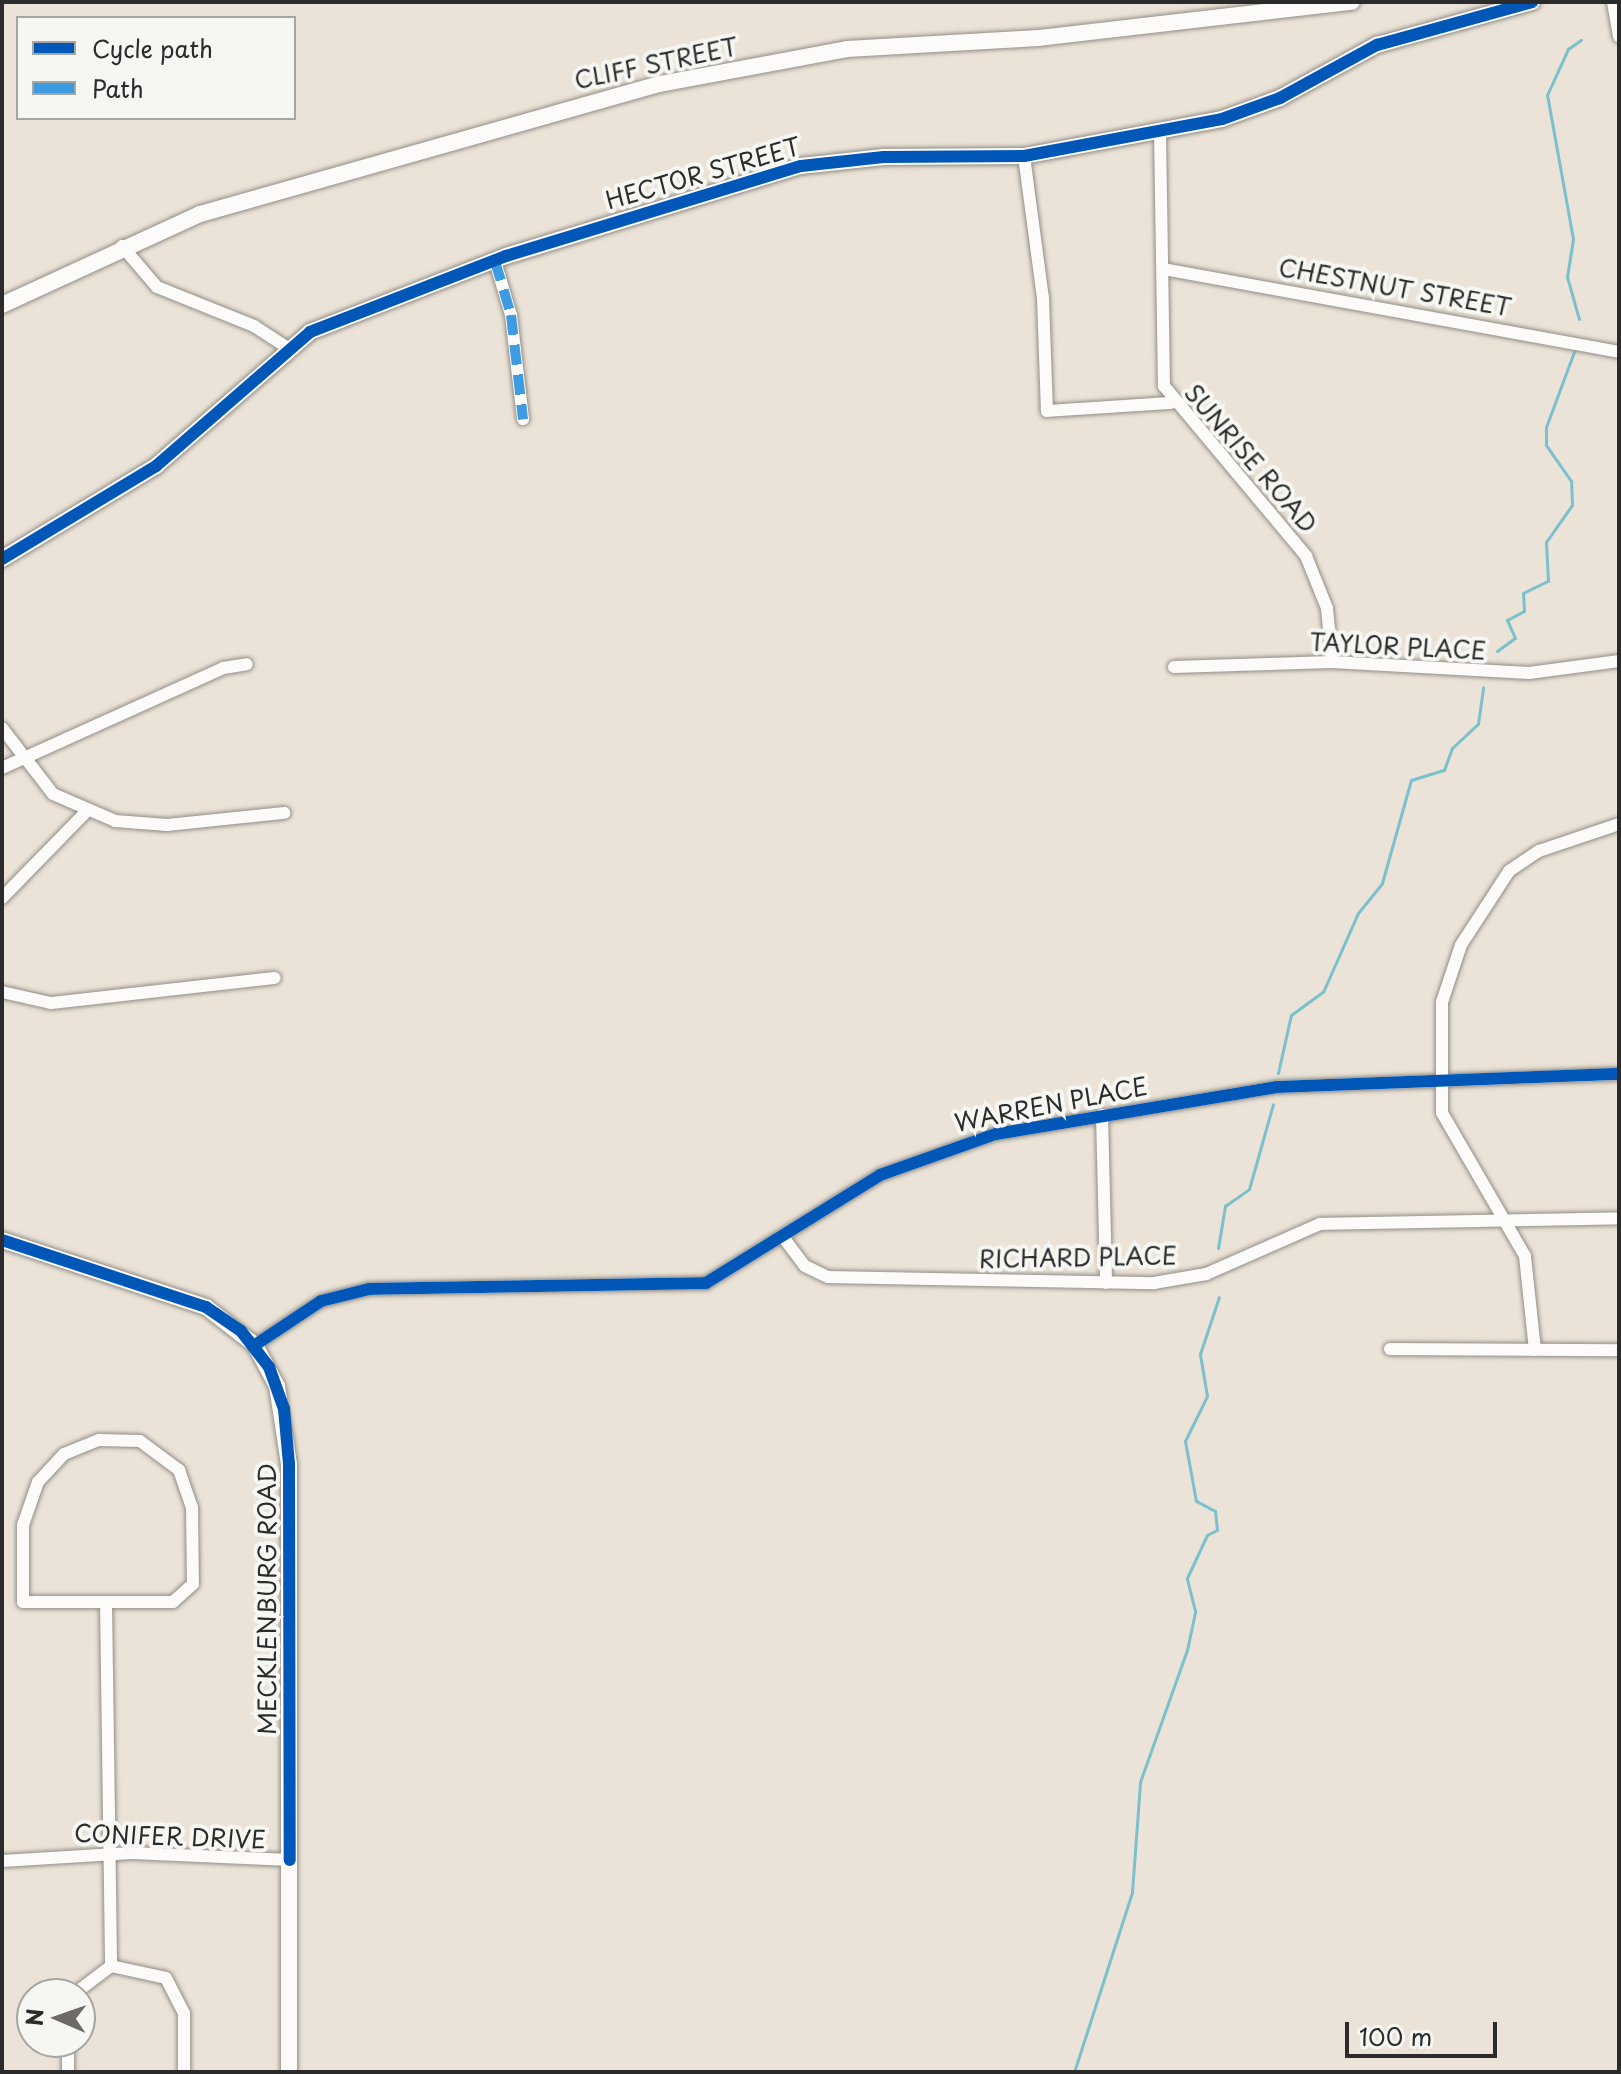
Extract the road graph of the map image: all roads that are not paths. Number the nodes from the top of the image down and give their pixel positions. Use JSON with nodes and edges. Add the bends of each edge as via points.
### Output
{"nodes":[{"id":1,"x":1352,"y":2,"type":"edge"},
{"id":2,"x":1532,"y":2,"type":"edge"},
{"id":3,"x":1613,"y":2,"type":"edge"},
{"id":4,"x":1619,"y":36,"type":"edge"},
{"id":5,"x":1160,"y":132,"type":"junction"},
{"id":6,"x":1024,"y":156,"type":"junction"},
{"id":7,"x":122,"y":246,"type":"junction"},
{"id":8,"x":495,"y":261,"type":"junction"},
{"id":9,"x":1163,"y":269,"type":"junction"},
{"id":10,"x":2,"y":305,"type":"edge"},
{"id":11,"x":288,"y":348,"type":"junction"},
{"id":12,"x":1619,"y":352,"type":"edge"},
{"id":13,"x":1171,"y":403,"type":"junction"},
{"id":14,"x":523,"y":419,"type":"dead end"},
{"id":15,"x":2,"y":559,"type":"edge"},
{"id":16,"x":1619,"y":661,"type":"edge"},
{"id":17,"x":1332,"y":662,"type":"junction"},
{"id":18,"x":247,"y":664,"type":"dead end"},
{"id":19,"x":1174,"y":667,"type":"dead end"},
{"id":20,"x":2,"y":728,"type":"edge"},
{"id":21,"x":21,"y":759,"type":"junction"},
{"id":22,"x":2,"y":768,"type":"edge"},
{"id":23,"x":86,"y":812,"type":"junction"},
{"id":24,"x":284,"y":813,"type":"dead end"},
{"id":25,"x":1618,"y":826,"type":"edge"},
{"id":26,"x":2,"y":898,"type":"edge"},
{"id":27,"x":275,"y":978,"type":"dead end"},
{"id":28,"x":2,"y":992,"type":"edge"},
{"id":29,"x":1619,"y":1074,"type":"edge"},
{"id":30,"x":1440,"y":1079,"type":"junction"},
{"id":31,"x":1102,"y":1115,"type":"junction"},
{"id":32,"x":1619,"y":1218,"type":"edge"},
{"id":33,"x":1503,"y":1220,"type":"junction"},
{"id":34,"x":783,"y":1237,"type":"junction"},
{"id":35,"x":2,"y":1240,"type":"edge"},
{"id":36,"x":1106,"y":1283,"type":"junction"},
{"id":37,"x":255,"y":1345,"type":"junction"},
{"id":38,"x":1390,"y":1349,"type":"dead end"},
{"id":39,"x":1535,"y":1350,"type":"junction"},
{"id":40,"x":1619,"y":1350,"type":"edge"},
{"id":41,"x":106,"y":1602,"type":"junction"},
{"id":42,"x":111,"y":1853,"type":"junction"},
{"id":43,"x":290,"y":1860,"type":"junction"},
{"id":44,"x":2,"y":1861,"type":"edge"},
{"id":45,"x":111,"y":1966,"type":"junction"},
{"id":46,"x":95,"y":1978,"type":"edge"},
{"id":47,"x":184,"y":2072,"type":"edge"},
{"id":48,"x":289,"y":2072,"type":"edge"}],
"edges":[{"from":1,"to":7,"type":"main road","name":"CLIFF STREET","via":[[1039,38],[847,49],[758,65],[388,156],[214,209]]},
{"from":2,"to":5,"type":"main road","name":"HECTOR STREET","via":[[1377,45],[1257,109]]},
{"from":3,"to":4,"type":"street"},
{"from":5,"to":6,"type":"main road","name":"HECTOR STREET"},
{"from":5,"to":9,"type":"street","name":"SUNRISE ROAD"},
{"from":6,"to":8,"type":"main road","name":"HECTOR STREET","via":[[884,157],[801,166]]},
{"from":6,"to":13,"type":"street","via":[[1029,233],[1042,284],[1047,411]]},
{"from":7,"to":10,"type":"main road","name":"CLIFF STREET"},
{"from":7,"to":11,"type":"street","via":[[157,287],[254,326]]},
{"from":8,"to":11,"type":"main road","name":"HECTOR STREET","via":[[343,318]]},
{"from":8,"to":14,"type":"street","via":[[511,315]]},
{"from":9,"to":12,"type":"street","name":"CHESTNUT STREET"},
{"from":9,"to":13,"type":"street","name":"SUNRISE ROAD","via":[[1164,386]]},
{"from":11,"to":15,"type":"main road","name":"HECTOR STREET","via":[[153,468]]},
{"from":13,"to":17,"type":"street","name":"SUNRISE ROAD","via":[[1306,556],[1327,608]]},
{"from":16,"to":17,"type":"street","name":"TAYLOR PLACE","via":[[1517,673]]},
{"from":17,"to":19,"type":"street","name":"TAYLOR PLACE"},
{"from":18,"to":21,"type":"street","via":[[223,668]]},
{"from":20,"to":21,"type":"street"},
{"from":21,"to":22,"type":"street"},
{"from":21,"to":23,"type":"street","via":[[53,794]]},
{"from":23,"to":24,"type":"street","via":[[167,825]]},
{"from":23,"to":26,"type":"street"},
{"from":25,"to":30,"type":"street","via":[[1539,851],[1499,882],[1448,975]]},
{"from":27,"to":28,"type":"street","via":[[51,1003]]},
{"from":29,"to":30,"type":"street","name":"WARREN PLACE"},
{"from":30,"to":31,"type":"street","name":"WARREN PLACE","via":[[1277,1087]]},
{"from":30,"to":33,"type":"street","via":[[1447,1131]]},
{"from":31,"to":34,"type":"street","name":"WARREN PLACE","via":[[924,1155],[847,1193]]},
{"from":31,"to":36,"type":"street"},
{"from":32,"to":33,"type":"street","name":"RICHARD PLACE"},
{"from":33,"to":36,"type":"street","name":"RICHARD PLACE","via":[[1320,1224],[1196,1277]]},
{"from":33,"to":39,"type":"street","via":[[1530,1269]]},
{"from":34,"to":36,"type":"street","name":"RICHARD PLACE","via":[[805,1266],[828,1277]]},
{"from":34,"to":37,"type":"street","name":"WARREN PLACE","via":[[738,1270],[696,1284],[344,1292],[300,1311]]},
{"from":35,"to":37,"type":"main road","via":[[206,1307]]},
{"from":37,"to":43,"type":"main road","name":"MECKLENBURG ROAD","via":[[277,1386],[288,1436]]},
{"from":38,"to":39,"type":"street"},
{"from":39,"to":40,"type":"street"},
{"from":41,"to":41,"type":"street","via":[[173,1602],[188,1593],[194,1575],[192,1507],[179,1470],[155,1448],[122,1438],[79,1445],[56,1461],[38,1482],[23,1525],[23,1602]]},
{"from":41,"to":42,"type":"street"},
{"from":42,"to":43,"type":"street","name":"CONIFER DRIVE"},
{"from":42,"to":44,"type":"street","name":"CONIFER DRIVE"},
{"from":42,"to":45,"type":"street"},
{"from":43,"to":48,"type":"main road","name":"MECKLENBURG ROAD"},
{"from":45,"to":46,"type":"street"},
{"from":45,"to":47,"type":"street","via":[[155,1972],[176,1989],[184,2013]]}]}
